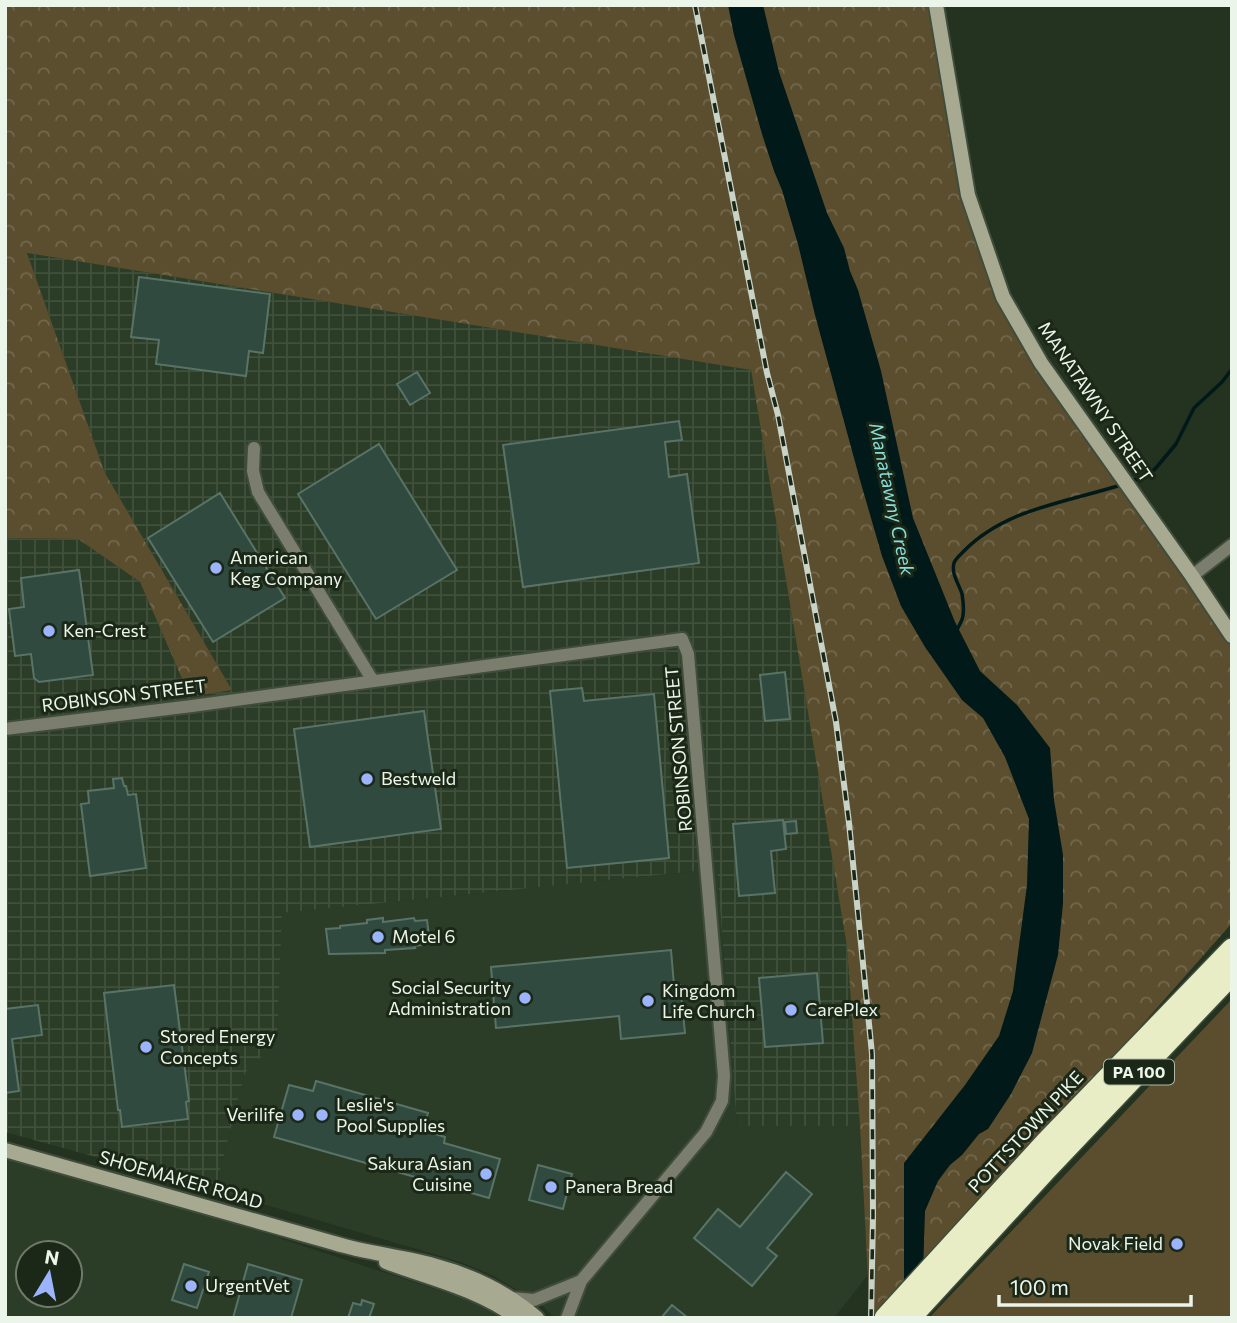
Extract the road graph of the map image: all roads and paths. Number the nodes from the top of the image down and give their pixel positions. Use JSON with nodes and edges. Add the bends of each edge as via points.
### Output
{"nodes":[{"id":1,"x":936,"y":5,"type":"edge"},
{"id":2,"x":254,"y":448,"type":"dead end"},
{"id":3,"x":1232,"y":545,"type":"edge"},
{"id":4,"x":1192,"y":576,"type":"junction"},
{"id":5,"x":1232,"y":636,"type":"edge"},
{"id":6,"x":373,"y":681,"type":"junction"},
{"id":7,"x":5,"y":729,"type":"edge"},
{"id":8,"x":1232,"y":949,"type":"edge"},
{"id":9,"x":1232,"y":974,"type":"edge"},
{"id":10,"x":5,"y":1150,"type":"edge"},
{"id":11,"x":346,"y":1247,"type":"junction"},
{"id":12,"x":581,"y":1280,"type":"junction"},
{"id":13,"x":511,"y":1297,"type":"junction"},
{"id":14,"x":887,"y":1316,"type":"edge"},
{"id":15,"x":517,"y":1318,"type":"edge"},
{"id":16,"x":537,"y":1318,"type":"edge"},
{"id":17,"x":567,"y":1318,"type":"edge"},
{"id":18,"x":911,"y":1318,"type":"edge"}],
"edges":[{"from":1,"to":4,"type":"street","name":"MANATAWNY STREET","via":[[968,195],[1003,297],[1041,363]]},
{"from":2,"to":6,"type":"street","via":[[258,492]]},
{"from":3,"to":4,"type":"street"},
{"from":4,"to":5,"type":"street","name":"MANATAWNY STREET"},
{"from":6,"to":7,"type":"street","name":"ROBINSON STREET"},
{"from":6,"to":12,"type":"street","name":"ROBINSON STREET","via":[[682,639],[688,654],[724,1076],[722,1101],[706,1132]]},
{"from":8,"to":14,"type":"highway","name":"POTTSTOWN PIKE","number":"PA 100"},
{"from":9,"to":18,"type":"highway","number":"PA 100"},
{"from":10,"to":11,"type":"street","name":"SHOEMAKER ROAD"},
{"from":11,"to":13,"type":"street","name":"SHOEMAKER ROAD","via":[[434,1265]]},
{"from":11,"to":15,"type":"street","name":"SHOEMAKER ROAD","via":[[470,1292]]},
{"from":12,"to":13,"type":"street","name":"ROBINSON STREET","via":[[534,1300]]},
{"from":12,"to":17,"type":"street","name":"ROBINSON STREET"},
{"from":13,"to":16,"type":"street","name":"SHOEMAKER ROAD"}]}
